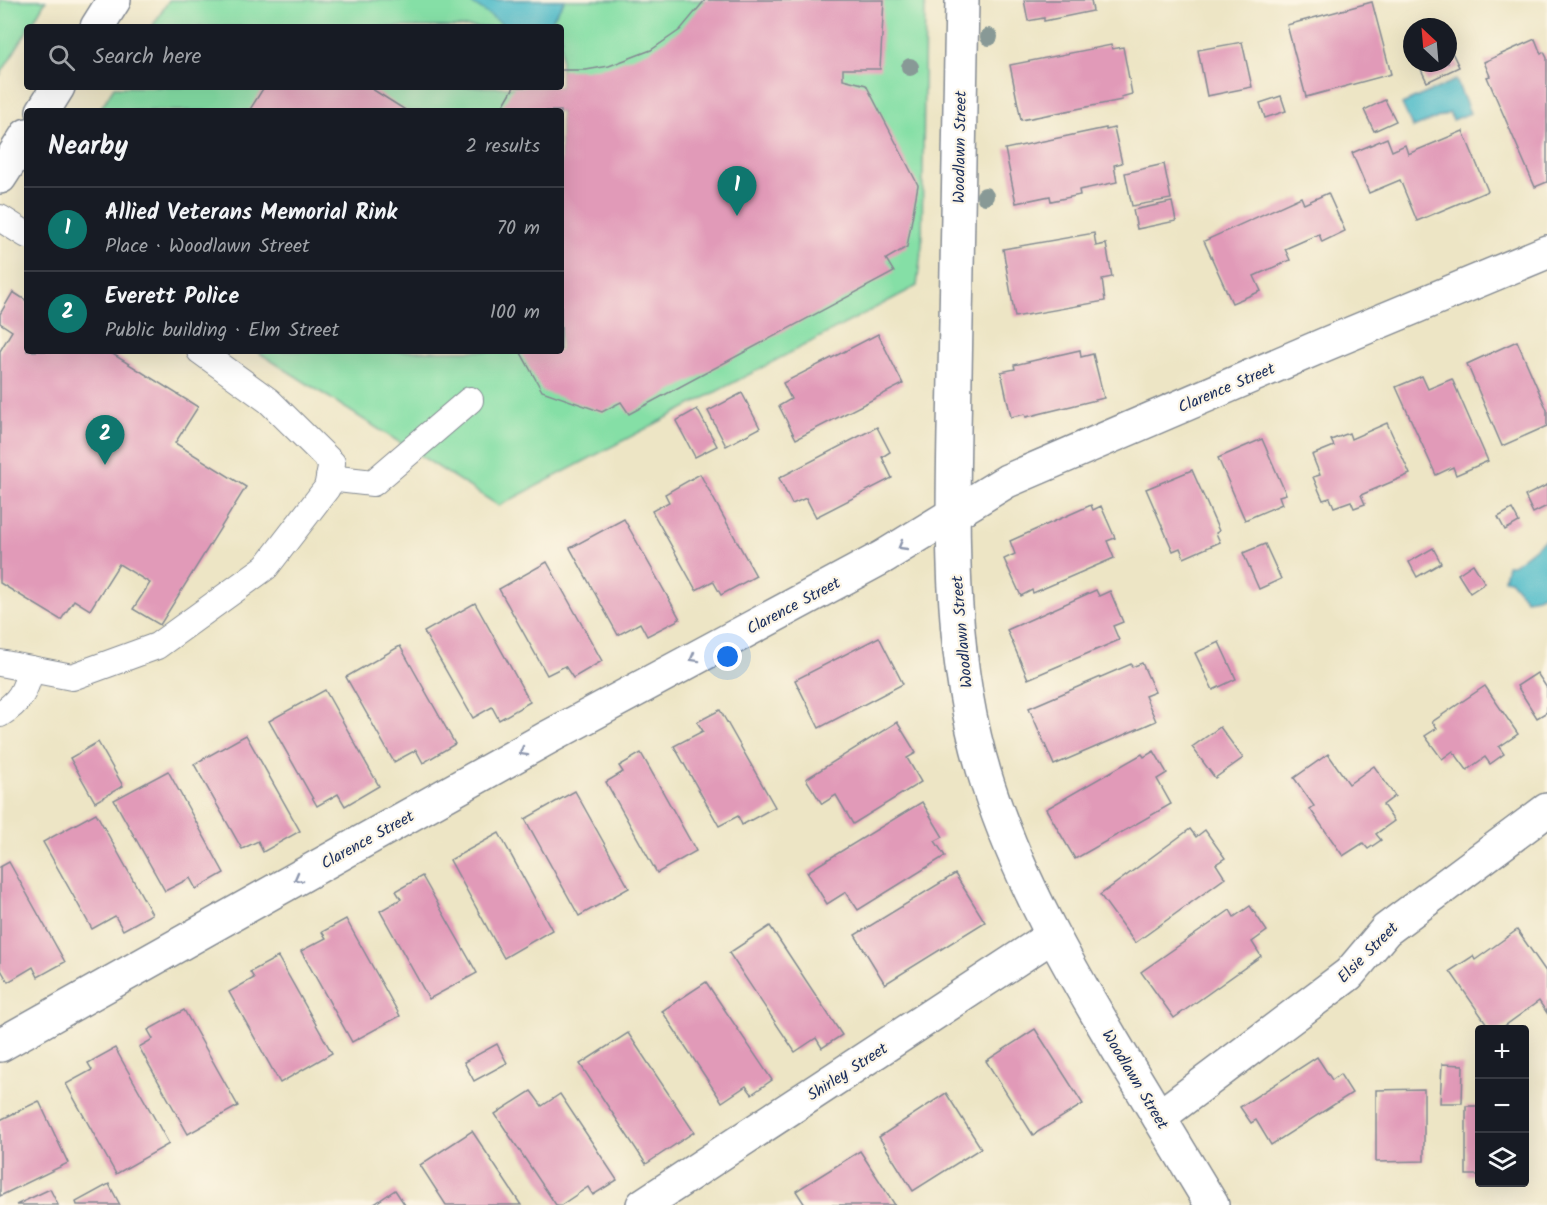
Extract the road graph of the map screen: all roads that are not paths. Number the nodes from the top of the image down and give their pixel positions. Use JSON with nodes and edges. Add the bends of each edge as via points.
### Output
{"nodes":[{"id":1,"x":114,"y":0,"type":"edge"},
{"id":2,"x":962,"y":0,"type":"edge"},
{"id":3,"x":99,"y":24,"type":"edge"},
{"id":4,"x":56,"y":90,"type":"edge"},
{"id":5,"x":44,"y":108,"type":"edge"},
{"id":6,"x":24,"y":140,"type":"edge"},
{"id":7,"x":0,"y":177,"type":"edge"},
{"id":8,"x":0,"y":218,"type":"edge"},
{"id":9,"x":24,"y":233,"type":"edge"},
{"id":10,"x":1547,"y":252,"type":"edge"},
{"id":11,"x":204,"y":354,"type":"edge"},
{"id":12,"x":471,"y":400,"type":"dead end"},
{"id":13,"x":329,"y":478,"type":"junction"},
{"id":14,"x":953,"y":516,"type":"junction"},
{"id":15,"x":0,"y":663,"type":"edge"},
{"id":16,"x":31,"y":669,"type":"junction"},
{"id":17,"x":0,"y":714,"type":"edge"},
{"id":18,"x":1547,"y":810,"type":"edge"},
{"id":19,"x":1052,"y":936,"type":"junction"},
{"id":20,"x":0,"y":1044,"type":"edge"},
{"id":21,"x":1159,"y":1118,"type":"junction"},
{"id":22,"x":643,"y":1205,"type":"edge"},
{"id":23,"x":1212,"y":1205,"type":"edge"}],
"edges":[{"from":1,"to":3,"type":"street"},
{"from":2,"to":14,"type":"street","name":"Woodlawn Street"},
{"from":4,"to":5,"type":"street"},
{"from":6,"to":7,"type":"street"},
{"from":8,"to":9,"type":"lane"},
{"from":10,"to":14,"type":"street","name":"Clarence Street","via":[[1015,478]]},
{"from":11,"to":13,"type":"lane","via":[[269,400],[332,463]]},
{"from":12,"to":13,"type":"lane","via":[[373,483]]},
{"from":13,"to":16,"type":"lane","via":[[327,488],[266,567],[157,646],[72,677]]},
{"from":14,"to":19,"type":"street","name":"Woodlawn Street","via":[[958,633],[971,717],[987,783],[1003,827]]},
{"from":14,"to":20,"type":"street","name":"Clarence Street","one_way":true},
{"from":15,"to":16,"type":"lane"},
{"from":16,"to":17,"type":"lane","via":[[25,690]]},
{"from":18,"to":21,"type":"street","name":"Elsie Street","via":[[1386,930],[1349,974]]},
{"from":19,"to":21,"type":"street","name":"Woodlawn Street"},
{"from":19,"to":22,"type":"street","name":"Shirley Street"},
{"from":21,"to":23,"type":"street","name":"Woodlawn Street"}]}
